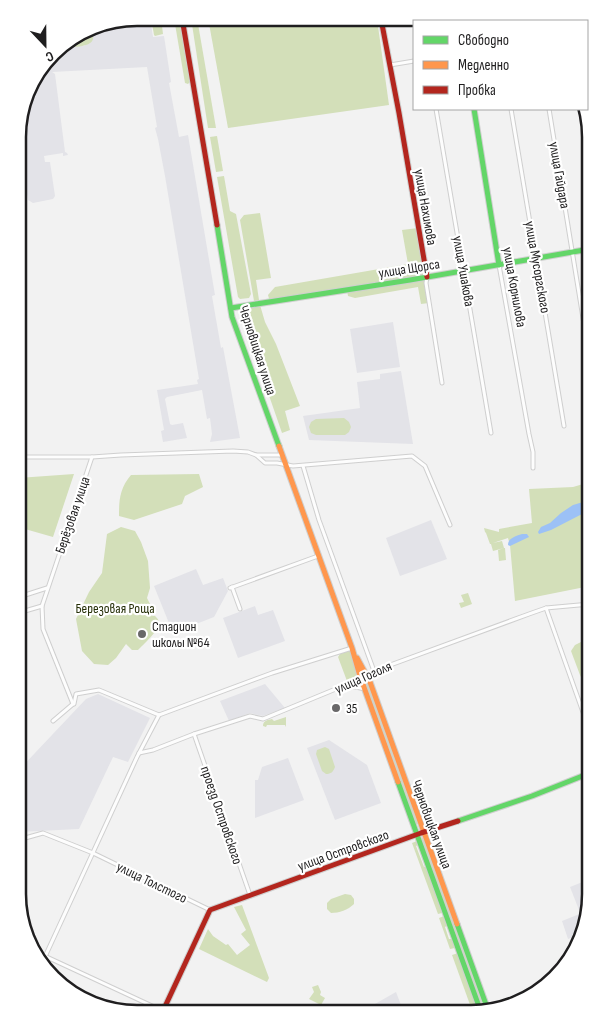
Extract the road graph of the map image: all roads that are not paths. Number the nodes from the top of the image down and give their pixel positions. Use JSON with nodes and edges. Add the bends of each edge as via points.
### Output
{"nodes":[{"id":1,"x":183,"y":26,"type":"edge"},
{"id":2,"x":382,"y":26,"type":"edge"},
{"id":3,"x":413,"y":61,"type":"edge"},
{"id":4,"x":390,"y":65,"type":"junction"},
{"id":5,"x":436,"y":110,"type":"edge"},
{"id":6,"x":474,"y":110,"type":"edge"},
{"id":7,"x":511,"y":110,"type":"edge"},
{"id":8,"x":549,"y":110,"type":"edge"},
{"id":9,"x":582,"y":250,"type":"edge"},
{"id":10,"x":573,"y":252,"type":"junction"},
{"id":11,"x":537,"y":258,"type":"junction"},
{"id":12,"x":499,"y":265,"type":"junction"},
{"id":13,"x":464,"y":271,"type":"junction"},
{"id":14,"x":427,"y":277,"type":"junction"},
{"id":15,"x":231,"y":308,"type":"junction"},
{"id":16,"x":582,"y":309,"type":"edge"},
{"id":17,"x":442,"y":383,"type":"dead end"},
{"id":18,"x":564,"y":426,"type":"dead end"},
{"id":19,"x":491,"y":434,"type":"dead end"},
{"id":20,"x":256,"y":455,"type":"junction"},
{"id":21,"x":282,"y":455,"type":"junction"},
{"id":22,"x":26,"y":457,"type":"edge"},
{"id":23,"x":92,"y":458,"type":"junction"},
{"id":24,"x":286,"y":466,"type":"junction"},
{"id":25,"x":303,"y":466,"type":"junction"},
{"id":26,"x":533,"y":468,"type":"dead end"},
{"id":27,"x":450,"y":525,"type":"dead end"},
{"id":28,"x":319,"y":556,"type":"junction"},
{"id":29,"x":48,"y":588,"type":"junction"},
{"id":30,"x":26,"y":595,"type":"edge"},
{"id":31,"x":582,"y":605,"type":"edge"},
{"id":32,"x":42,"y":606,"type":"junction"},
{"id":33,"x":546,"y":608,"type":"junction"},
{"id":34,"x":240,"y":609,"type":"dead end"},
{"id":35,"x":26,"y":610,"type":"edge"},
{"id":36,"x":352,"y":648,"type":"junction"},
{"id":37,"x":374,"y":671,"type":"junction"},
{"id":38,"x":363,"y":675,"type":"junction"},
{"id":39,"x":346,"y":685,"type":"junction"},
{"id":40,"x":365,"y":689,"type":"junction"},
{"id":41,"x":73,"y":704,"type":"junction"},
{"id":42,"x":582,"y":709,"type":"edge"},
{"id":43,"x":159,"y":715,"type":"junction"},
{"id":44,"x":53,"y":721,"type":"dead end"},
{"id":45,"x":194,"y":734,"type":"junction"},
{"id":46,"x":138,"y":753,"type":"junction"},
{"id":47,"x":582,"y":776,"type":"edge"},
{"id":48,"x":424,"y":832,"type":"junction"},
{"id":49,"x":417,"y":834,"type":"junction"},
{"id":50,"x":26,"y":838,"type":"edge"},
{"id":51,"x":93,"y":853,"type":"junction"},
{"id":52,"x":250,"y":896,"type":"junction"},
{"id":53,"x":210,"y":910,"type":"junction"},
{"id":54,"x":45,"y":956,"type":"edge"},
{"id":55,"x":46,"y":956,"type":"edge"},
{"id":56,"x":478,"y":1004,"type":"edge"},
{"id":57,"x":486,"y":1004,"type":"edge"},
{"id":58,"x":149,"y":1005,"type":"edge"},
{"id":59,"x":167,"y":1005,"type":"edge"}],
"edges":[{"from":1,"to":15,"type":"main road","name":"Черновицкая улица"},
{"from":2,"to":4,"type":"main road","name":"улица Нахимова"},
{"from":3,"to":4,"type":"street"},
{"from":4,"to":14,"type":"main road","name":"улица Нахимова"},
{"from":5,"to":13,"type":"street","name":"улица Ушакова"},
{"from":6,"to":12,"type":"main road","name":"улица Корнилова"},
{"from":7,"to":11,"type":"street","name":"улица Мусоргского"},
{"from":8,"to":10,"type":"street","name":"улица Гайдара"},
{"from":9,"to":10,"type":"main road","name":"улица Щорса"},
{"from":10,"to":11,"type":"main road","name":"улица Щорса"},
{"from":10,"to":16,"type":"street","name":"улица Гайдара"},
{"from":11,"to":12,"type":"main road","name":"улица Щорса"},
{"from":11,"to":18,"type":"street","name":"улица Мусоргского"},
{"from":12,"to":13,"type":"main road","name":"улица Щорса"},
{"from":12,"to":26,"type":"street","name":"улица Корнилова","via":[[533,452]]},
{"from":13,"to":14,"type":"main road","name":"улица Щорса"},
{"from":13,"to":19,"type":"street","name":"улица Ушакова"},
{"from":14,"to":15,"type":"main road","name":"улица Щорса"},
{"from":14,"to":17,"type":"street","name":"улица Нахимова"},
{"from":15,"to":21,"type":"main road","name":"Черновицкая улица"},
{"from":20,"to":21,"type":"street"},
{"from":20,"to":23,"type":"street","via":[[233,451]]},
{"from":20,"to":24,"type":"street","via":[[265,463]]},
{"from":21,"to":24,"type":"main road","name":"Черновицкая улица"},
{"from":22,"to":23,"type":"street"},
{"from":23,"to":29,"type":"street","name":"Берёзовая улица"},
{"from":24,"to":25,"type":"street"},
{"from":24,"to":28,"type":"main road","name":"Черновицкая улица"},
{"from":25,"to":27,"type":"street","via":[[412,456],[425,466]]},
{"from":25,"to":37,"type":"street","via":[[319,520]]},
{"from":28,"to":34,"type":"street","via":[[231,588]]},
{"from":28,"to":36,"type":"main road","name":"Черновицкая улица"},
{"from":29,"to":30,"type":"street"},
{"from":29,"to":32,"type":"street","name":"Берёзовая улица"},
{"from":31,"to":33,"type":"street","name":"улица Гоголя"},
{"from":32,"to":35,"type":"street"},
{"from":32,"to":41,"type":"street","name":"Берёзовая улица","via":[[43,629]]},
{"from":33,"to":37,"type":"street","name":"улица Гоголя"},
{"from":33,"to":42,"type":"street"},
{"from":36,"to":38,"type":"main road","name":"Черновицкая улица"},
{"from":36,"to":43,"type":"street","via":[[272,673]]},
{"from":37,"to":38,"type":"street","name":"улица Гоголя"},
{"from":38,"to":39,"type":"street","name":"улица Гоголя"},
{"from":38,"to":40,"type":"main road","name":"Черновицкая улица"},
{"from":38,"to":48,"type":"main road","name":"Черновицкая улица"},
{"from":39,"to":40,"type":"street"},
{"from":39,"to":45,"type":"street","name":"улица Гоголя","via":[[263,719],[250,716]]},
{"from":40,"to":49,"type":"main road","name":"Черновицкая улица"},
{"from":41,"to":43,"type":"street","via":[[76,694],[99,690]]},
{"from":41,"to":44,"type":"street"},
{"from":43,"to":46,"type":"street"},
{"from":45,"to":46,"type":"street","name":"улица Гоголя"},
{"from":45,"to":52,"type":"street","name":"проезд Островского"},
{"from":46,"to":51,"type":"street"},
{"from":47,"to":48,"type":"main road","name":"улица Островского"},
{"from":48,"to":49,"type":"main road","name":"улица Островского"},
{"from":48,"to":57,"type":"main road","name":"Черновицкая улица"},
{"from":49,"to":52,"type":"main road","name":"улица Островского"},
{"from":49,"to":56,"type":"main road","name":"Черновицкая улица"},
{"from":50,"to":51,"type":"street","name":"улица Толстого","via":[[43,833]]},
{"from":51,"to":53,"type":"street","name":"улица Толстого"},
{"from":51,"to":54,"type":"street"},
{"from":52,"to":53,"type":"main road","name":"улица Островского"},
{"from":53,"to":59,"type":"main road"},
{"from":55,"to":58,"type":"street"}]}
